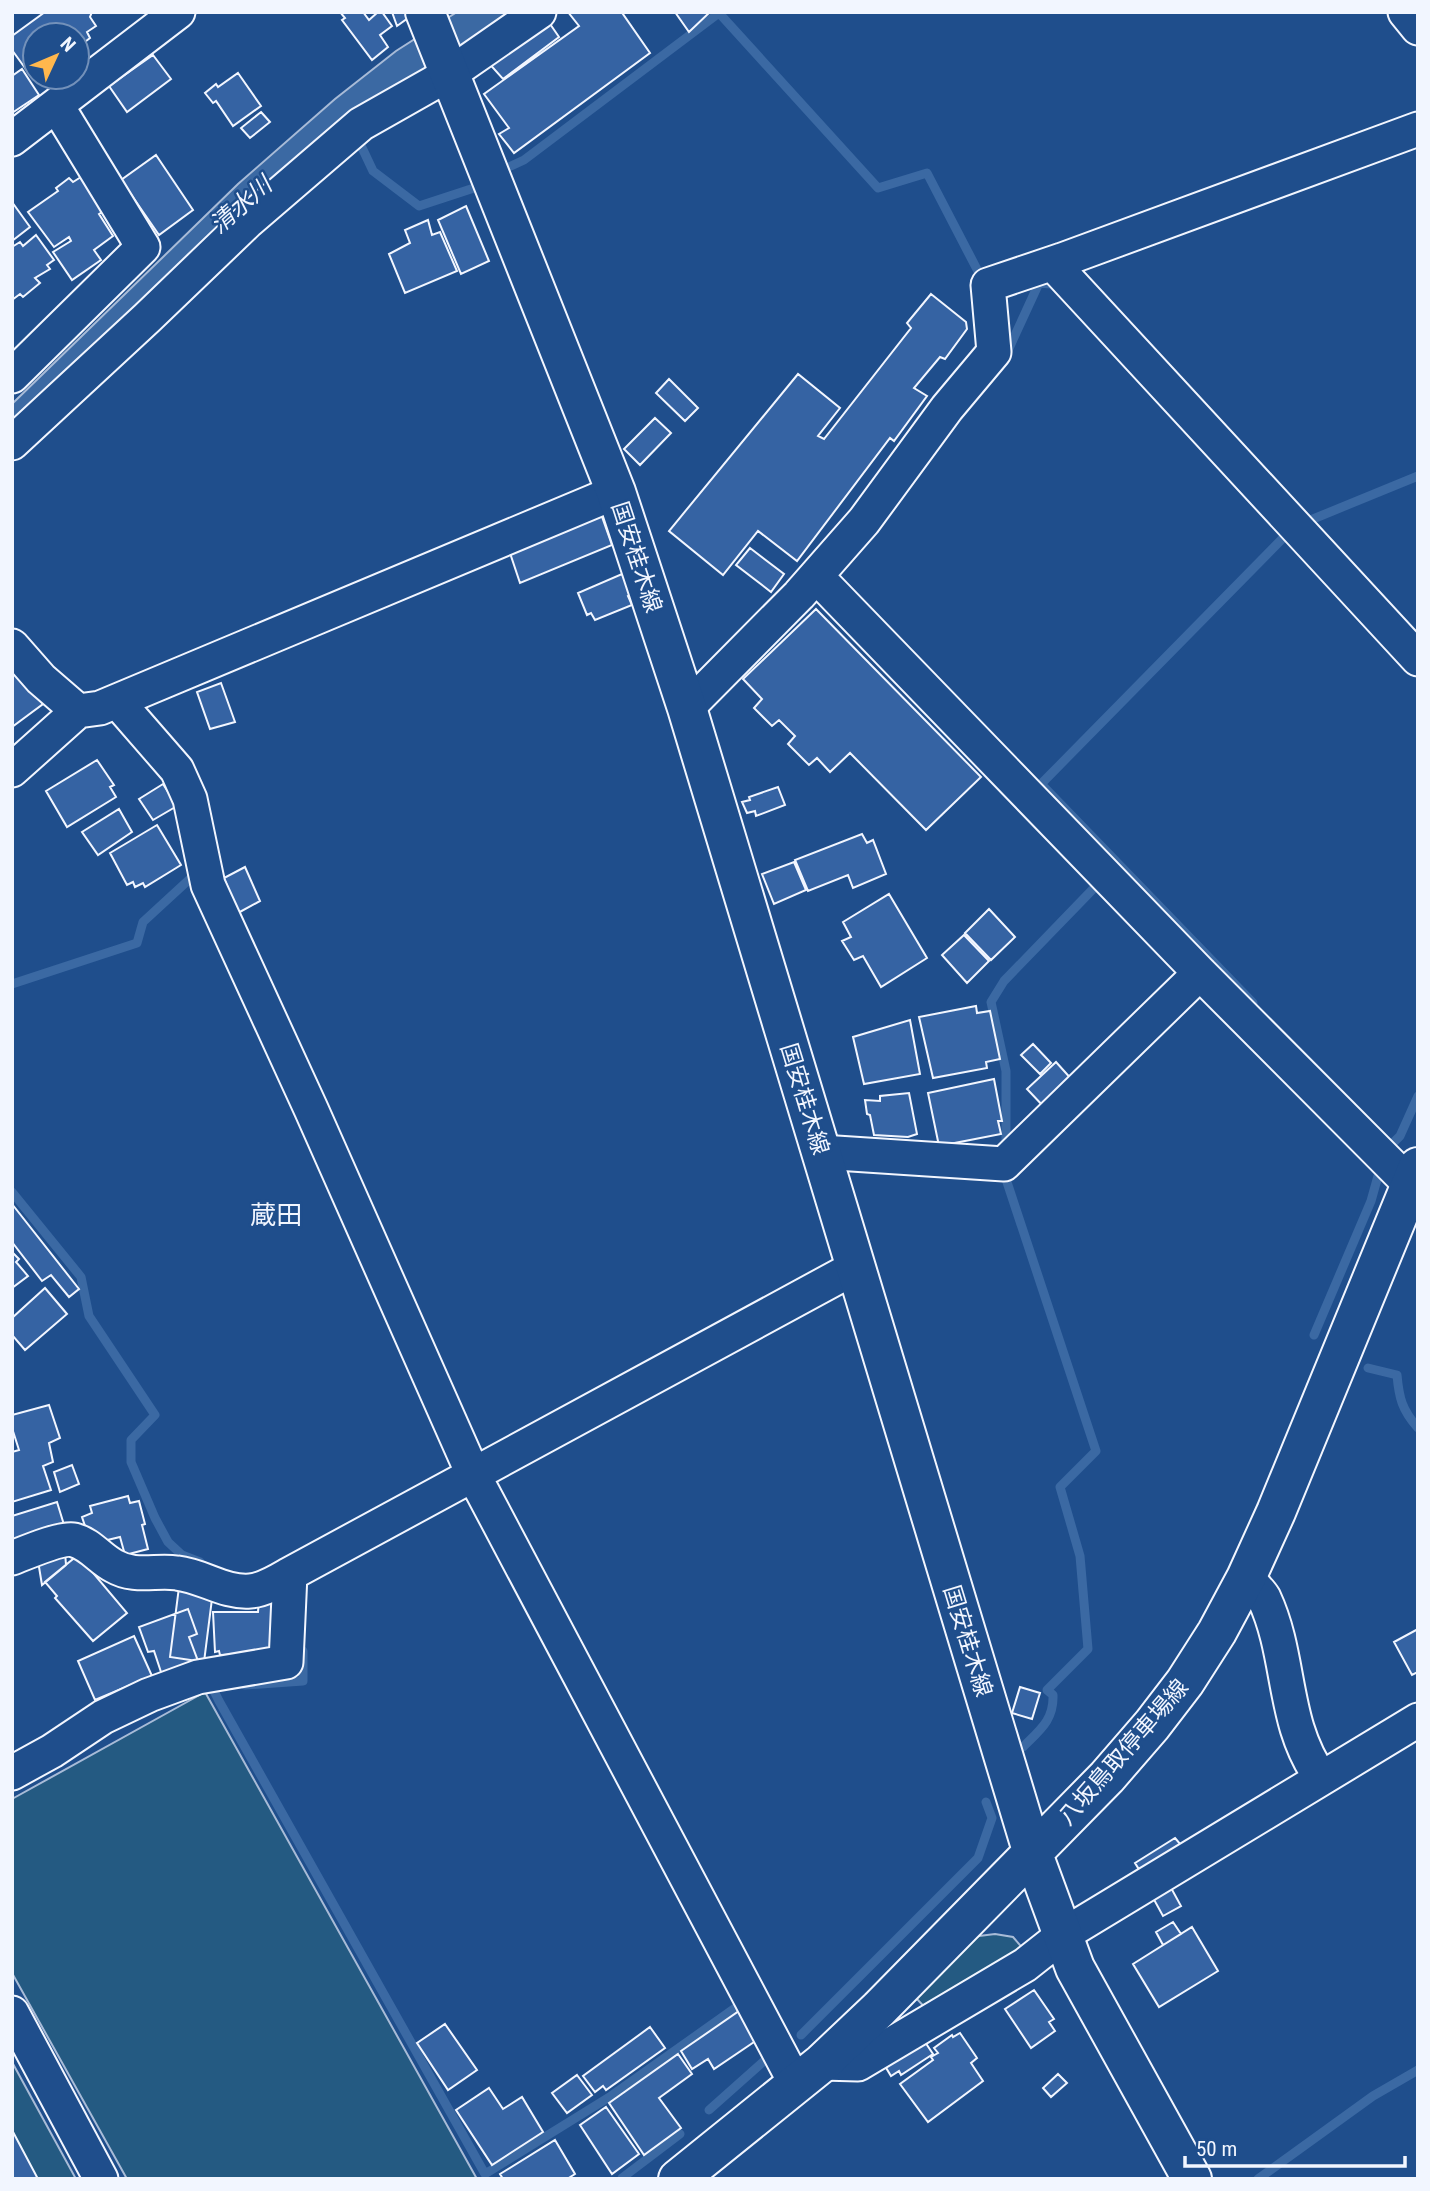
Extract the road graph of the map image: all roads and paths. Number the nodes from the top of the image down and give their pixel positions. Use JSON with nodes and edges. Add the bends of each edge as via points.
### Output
{"nodes":[{"id":1,"x":539,"y":12,"type":"edge"},
{"id":2,"x":1405,"y":12,"type":"edge"},
{"id":3,"x":166,"y":16,"type":"edge"},
{"id":4,"x":428,"y":19,"type":"edge"},
{"id":5,"x":1418,"y":28,"type":"edge"},
{"id":6,"x":449,"y":68,"type":"junction"},
{"id":7,"x":57,"y":106,"type":"junction"},
{"id":8,"x":1418,"y":129,"type":"edge"},
{"id":9,"x":12,"y":139,"type":"edge"},
{"id":10,"x":1053,"y":264,"type":"junction"},
{"id":11,"x":12,"y":376,"type":"edge"},
{"id":12,"x":12,"y":443,"type":"edge"},
{"id":13,"x":616,"y":492,"type":"junction"},
{"id":14,"x":816,"y":576,"type":"junction"},
{"id":15,"x":12,"y":646,"type":"edge"},
{"id":16,"x":1418,"y":659,"type":"edge"},
{"id":17,"x":117,"y":701,"type":"junction"},
{"id":18,"x":687,"y":708,"type":"junction"},
{"id":19,"x":78,"y":711,"type":"junction"},
{"id":20,"x":12,"y":770,"type":"edge"},
{"id":21,"x":1200,"y":973,"type":"junction"},
{"id":22,"x":821,"y":1152,"type":"junction"},
{"id":23,"x":1414,"y":1175,"type":"edge"},
{"id":24,"x":856,"y":1267,"type":"junction"},
{"id":25,"x":472,"y":1474,"type":"junction"},
{"id":26,"x":12,"y":1558,"type":"edge"},
{"id":27,"x":290,"y":1574,"type":"junction"},
{"id":28,"x":1246,"y":1578,"type":"junction"},
{"id":29,"x":1418,"y":1720,"type":"edge"},
{"id":30,"x":12,"y":1773,"type":"edge"},
{"id":31,"x":1321,"y":1778,"type":"junction"},
{"id":32,"x":1033,"y":1854,"type":"junction"},
{"id":33,"x":1063,"y":1935,"type":"junction"},
{"id":34,"x":12,"y":2013,"type":"edge"},
{"id":35,"x":809,"y":2073,"type":"junction"},
{"id":36,"x":101,"y":2179,"type":"edge"},
{"id":37,"x":678,"y":2179,"type":"edge"},
{"id":38,"x":1192,"y":2179,"type":"edge"}],
"edges":[{"from":1,"to":6,"type":"street"},
{"from":2,"to":5,"type":"street"},
{"from":3,"to":7,"type":"street"},
{"from":4,"to":6,"type":"main road","name":"国安桂木線"},
{"from":6,"to":12,"type":"street","via":[[361,124],[247,222]]},
{"from":6,"to":13,"type":"main road","name":"国安桂木線"},
{"from":7,"to":9,"type":"street"},
{"from":7,"to":11,"type":"street","via":[[143,247]]},
{"from":8,"to":10,"type":"street"},
{"from":10,"to":14,"type":"street","via":[[988,285],[994,352]]},
{"from":10,"to":16,"type":"street"},
{"from":13,"to":17,"type":"street"},
{"from":13,"to":18,"type":"main road","name":"国安桂木線"},
{"from":14,"to":18,"type":"street"},
{"from":14,"to":21,"type":"street"},
{"from":15,"to":19,"type":"street"},
{"from":17,"to":19,"type":"street"},
{"from":17,"to":25,"type":"street","via":[[177,770],[190,799],[208,885]]},
{"from":18,"to":22,"type":"main road","name":"国安桂木線"},
{"from":19,"to":20,"type":"street"},
{"from":21,"to":22,"type":"street","via":[[1004,1164]]},
{"from":21,"to":23,"type":"street"},
{"from":22,"to":24,"type":"main road","name":"国安桂木線"},
{"from":23,"to":28,"type":"main road","name":"八坂鳥取停車場線"},
{"from":24,"to":25,"type":"street"},
{"from":24,"to":32,"type":"main road","name":"国安桂木線"},
{"from":25,"to":27,"type":"street"},
{"from":25,"to":35,"type":"street"},
{"from":26,"to":27,"type":"street","via":[[72,1539],[131,1573],[178,1573],[229,1590],[252,1591]]},
{"from":27,"to":30,"type":"street","via":[[286,1661],[198,1676],[149,1695],[103,1717]]},
{"from":28,"to":31,"type":"street","via":[[1263,1596],[1301,1744]]},
{"from":28,"to":32,"type":"main road","name":"八坂鳥取停車場線","via":[[1198,1662],[1152,1725]]},
{"from":29,"to":31,"type":"street"},
{"from":31,"to":33,"type":"street"},
{"from":32,"to":33,"type":"main road","name":"国安桂木線"},
{"from":32,"to":35,"type":"main road","name":"八坂鳥取停車場線"},
{"from":33,"to":35,"type":"street","via":[[1025,1965],[858,2064]]},
{"from":33,"to":38,"type":"main road","name":"国安桂木線","via":[[1075,1968]]},
{"from":34,"to":36,"type":"street"},
{"from":35,"to":37,"type":"main road","name":"八坂鳥取停車場線"}]}
